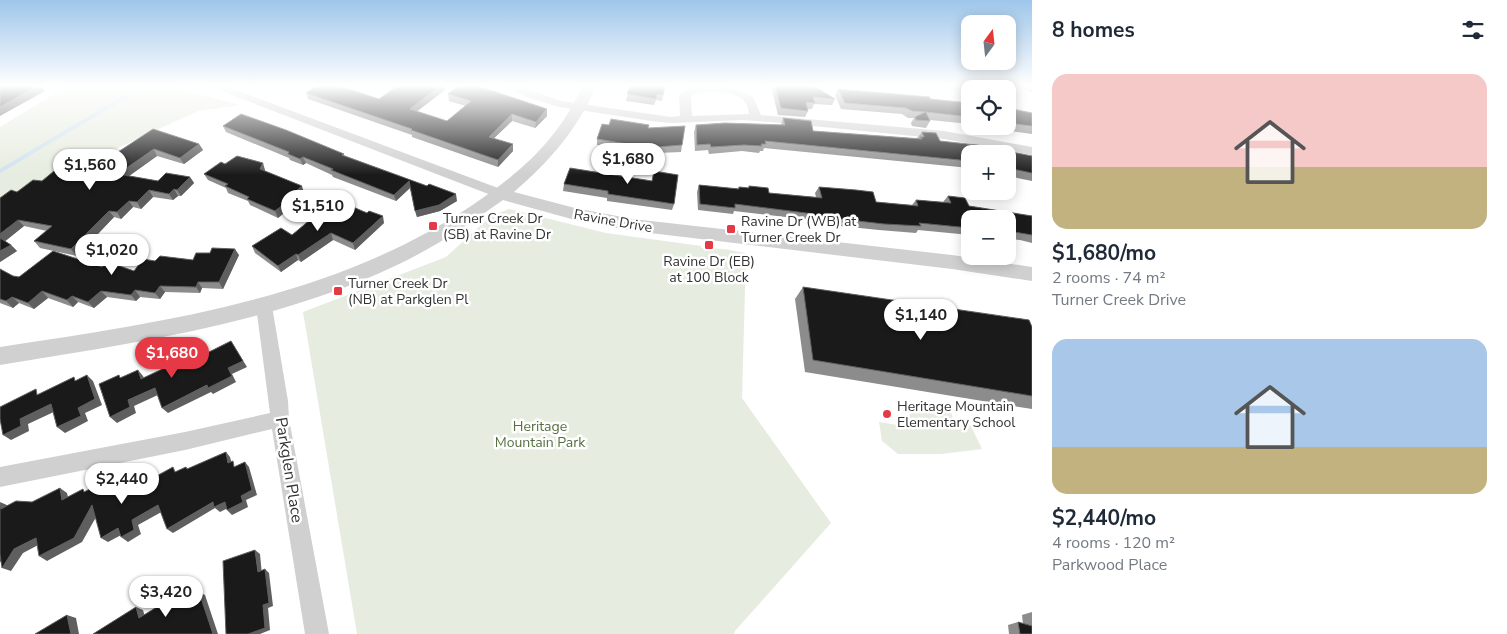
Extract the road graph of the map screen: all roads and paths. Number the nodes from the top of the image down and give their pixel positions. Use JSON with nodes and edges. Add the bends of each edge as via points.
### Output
{"nodes":[{"id":1,"x":293,"y":116,"type":"edge"},
{"id":2,"x":576,"y":116,"type":"edge"},
{"id":3,"x":638,"y":116,"type":"edge"},
{"id":4,"x":686,"y":116,"type":"edge"},
{"id":5,"x":756,"y":118,"type":"joint"},
{"id":6,"x":686,"y":119,"type":"junction"},
{"id":7,"x":1032,"y":151,"type":"edge"},
{"id":8,"x":501,"y":194,"type":"junction"},
{"id":9,"x":1032,"y":274,"type":"edge"},
{"id":10,"x":264,"y":306,"type":"junction"},
{"id":11,"x":0,"y":356,"type":"edge"},
{"id":12,"x":280,"y":419,"type":"junction"},
{"id":13,"x":0,"y":477,"type":"edge"},
{"id":14,"x":317,"y":634,"type":"edge"}],
"edges":[{"from":1,"to":8,"type":"street","name":"Ravine Drive"},
{"from":2,"to":8,"type":"street","via":[[549,151]]},
{"from":3,"to":6,"type":"street"},
{"from":4,"to":6,"type":"street"},
{"from":5,"to":6,"type":"street"},
{"from":5,"to":7,"type":"street","via":[[944,135]]},
{"from":8,"to":9,"type":"street","name":"Ravine Drive","via":[[623,224]]},
{"from":8,"to":10,"type":"street","via":[[414,248],[338,281]]},
{"from":10,"to":11,"type":"street","via":[[157,331]]},
{"from":10,"to":12,"type":"street","name":"Parkglen Place"},
{"from":12,"to":13,"type":"street"},
{"from":12,"to":14,"type":"street","name":"Parkglen Place"}]}
